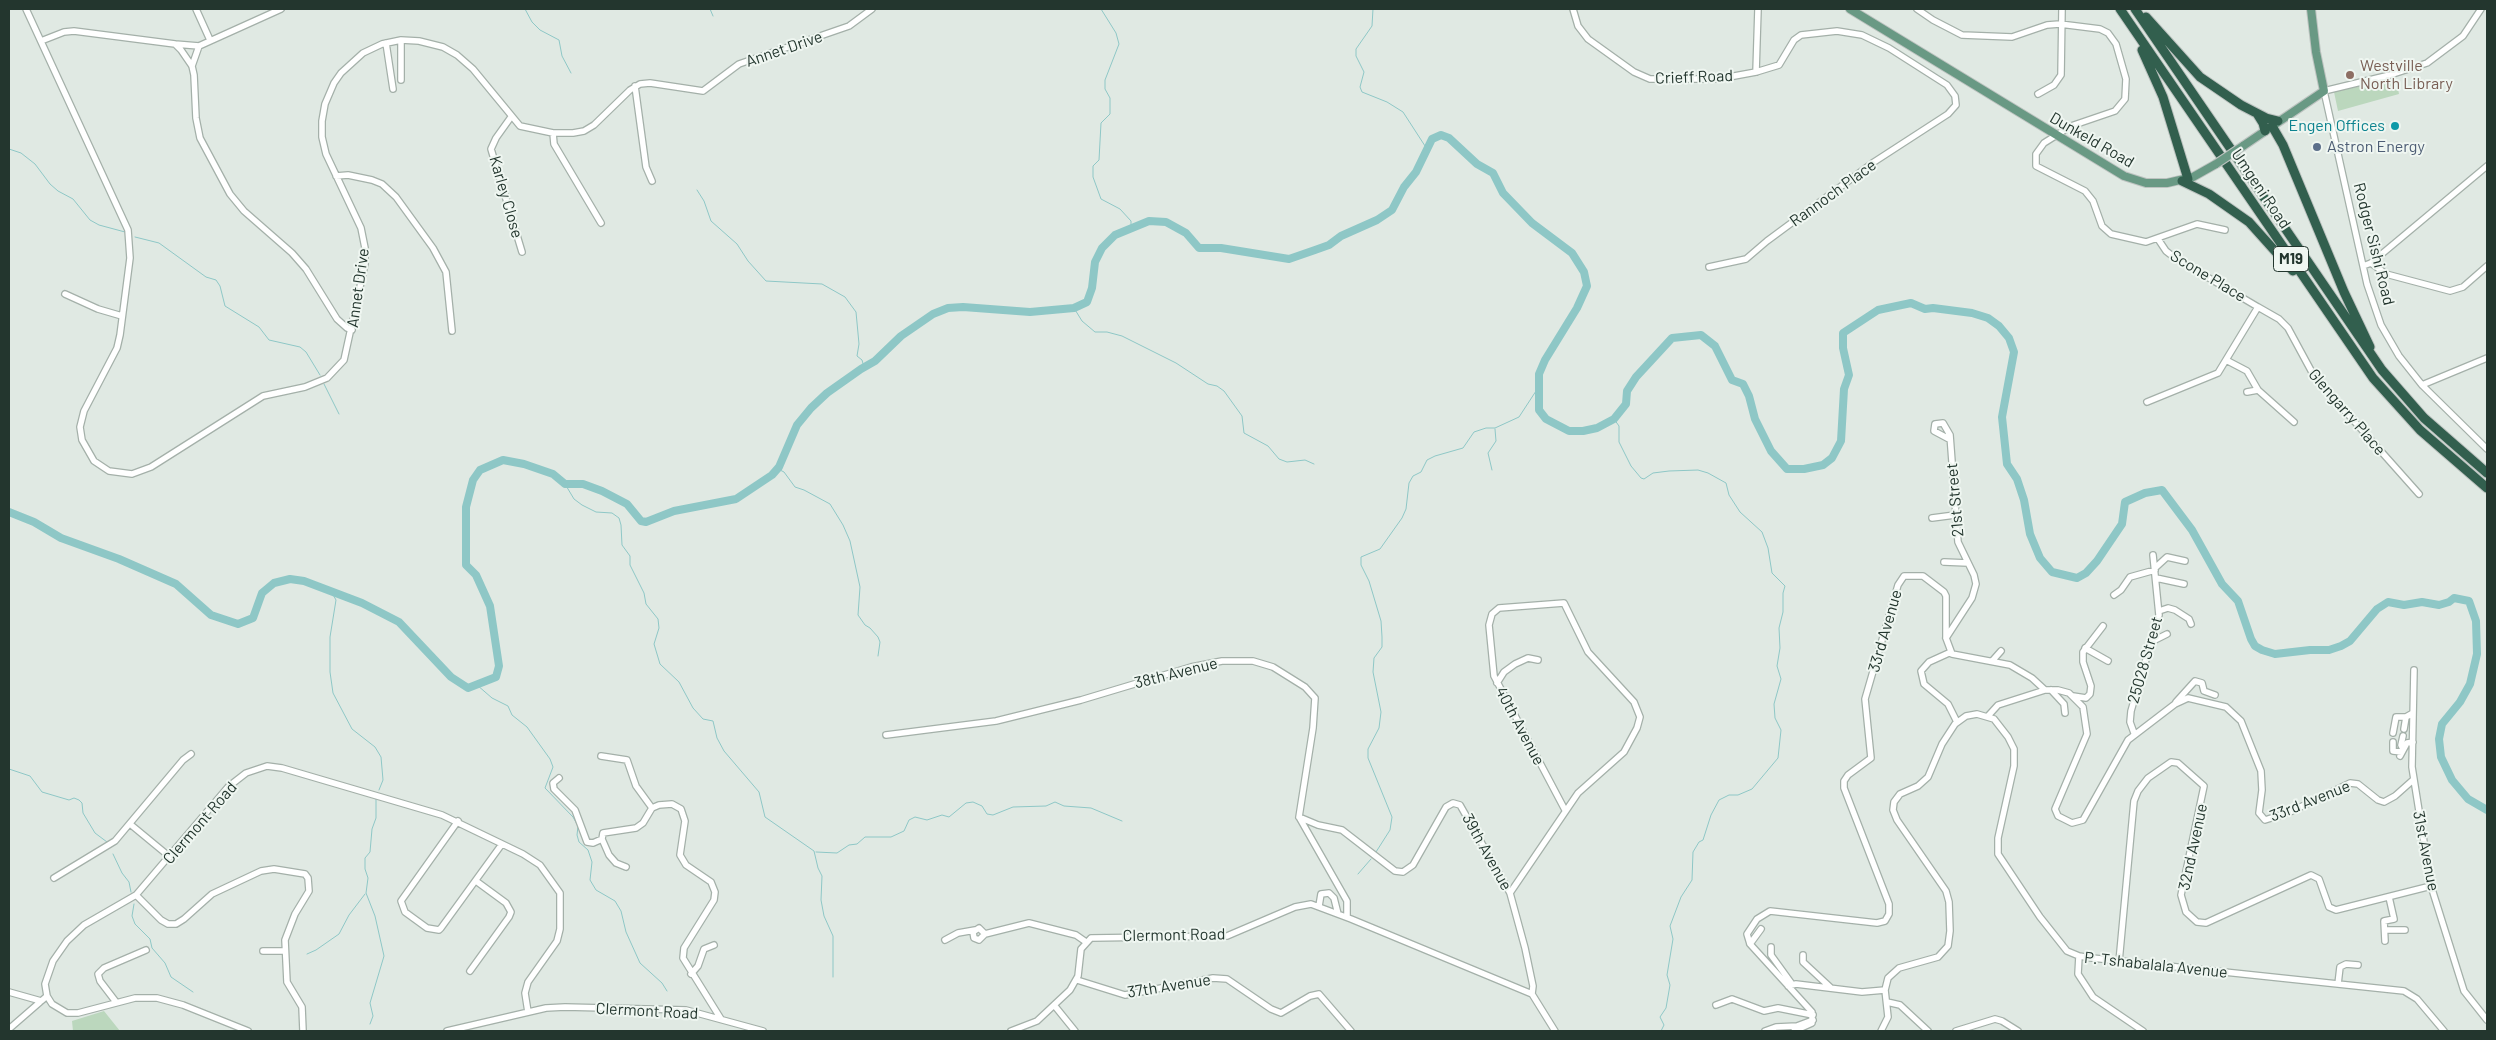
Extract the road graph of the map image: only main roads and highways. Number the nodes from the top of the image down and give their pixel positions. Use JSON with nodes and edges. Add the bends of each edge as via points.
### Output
{"nodes":[{"id":1,"x":1850,"y":9,"type":"edge"},
{"id":2,"x":2116,"y":9,"type":"edge"},
{"id":3,"x":2120,"y":9,"type":"edge"},
{"id":4,"x":2135,"y":9,"type":"edge"},
{"id":5,"x":2140,"y":9,"type":"edge"},
{"id":6,"x":2311,"y":9,"type":"edge"},
{"id":7,"x":2324,"y":91,"type":"joint"},
{"id":8,"x":2258,"y":114,"type":"junction"},
{"id":9,"x":2272,"y":126,"type":"junction"},
{"id":10,"x":2188,"y":179,"type":"junction"},
{"id":11,"x":2341,"y":332,"type":"junction"},
{"id":12,"x":2382,"y":370,"type":"junction"},
{"id":13,"x":2487,"y":473,"type":"edge"},
{"id":14,"x":2487,"y":488,"type":"edge"}],
"edges":[{"from":1,"to":10,"type":"main road","name":"Dunkeld Road","via":[[2116,173],[2154,184]]},
{"from":2,"to":10,"type":"highway","via":[[2145,54],[2155,77],[2171,118]]},
{"from":3,"to":11,"type":"highway","name":"Umgeni Road","number":"M19"},
{"from":4,"to":12,"type":"highway","name":"Umgeni Road","number":"M19"},
{"from":5,"to":8,"type":"highway","via":[[2200,77]]},
{"from":6,"to":7,"type":"main road","name":"Rodger Sishi Road"},
{"from":7,"to":9,"type":"main road","name":"Dunkeld Road"},
{"from":8,"to":9,"type":"highway"},
{"from":8,"to":9,"type":"highway","via":[[2264,123]]},
{"from":9,"to":10,"type":"main road","name":"Dunkeld Road","bridge":true},
{"from":9,"to":12,"type":"highway","via":[[2283,145],[2344,292]]},
{"from":10,"to":11,"type":"highway","via":[[2236,212],[2268,242]]},
{"from":11,"to":14,"type":"highway","name":"Umgeni Road","number":"M19","via":[[2404,414]]},
{"from":12,"to":13,"type":"highway","name":"Umgeni Road","number":"M19","via":[[2424,418]]}]}
